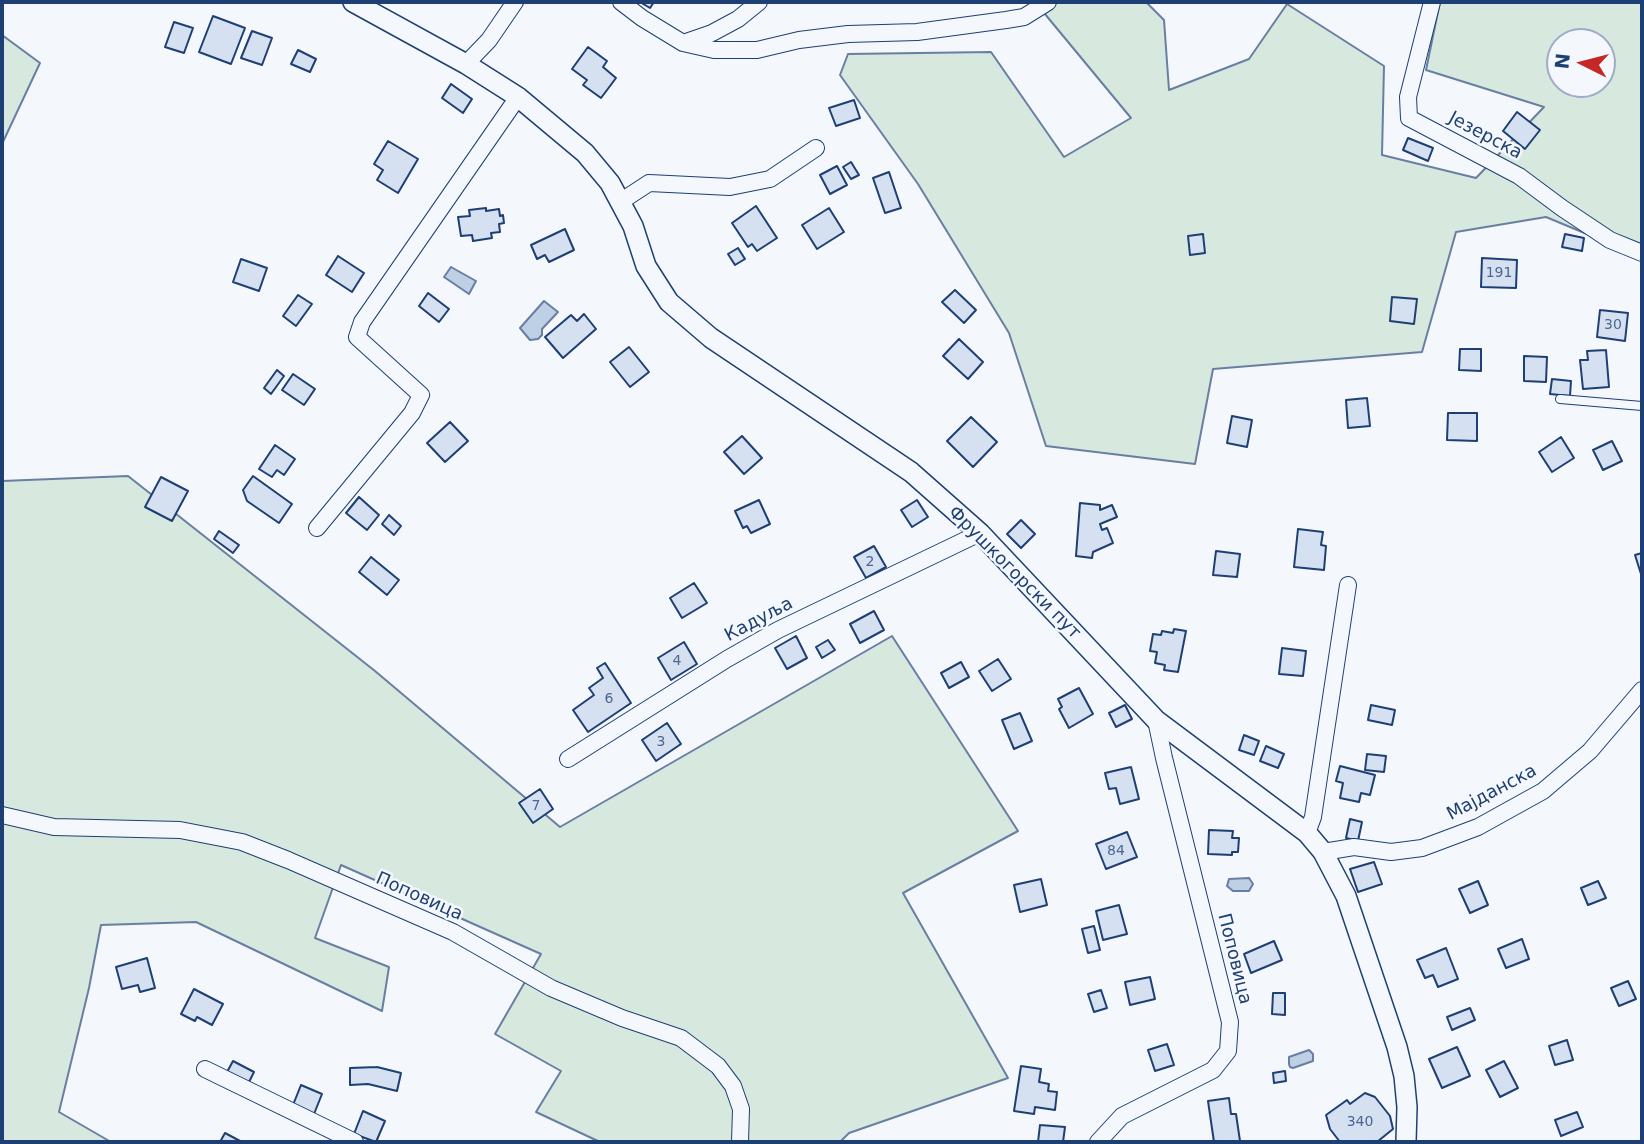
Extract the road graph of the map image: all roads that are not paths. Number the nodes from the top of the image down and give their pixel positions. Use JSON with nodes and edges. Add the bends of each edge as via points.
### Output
{"nodes":[{"id":1,"x":353,"y":2,"type":"edge"},
{"id":2,"x":515,"y":2,"type":"edge"},
{"id":3,"x":621,"y":2,"type":"edge"},
{"id":4,"x":760,"y":2,"type":"edge"},
{"id":5,"x":1048,"y":2,"type":"edge"},
{"id":6,"x":1432,"y":2,"type":"edge"},
{"id":7,"x":683,"y":43,"type":"junction"},
{"id":8,"x":466,"y":64,"type":"junction"},
{"id":9,"x":518,"y":97,"type":"junction"},
{"id":10,"x":816,"y":148,"type":"dead end"},
{"id":11,"x":620,"y":202,"type":"junction"},
{"id":12,"x":1642,"y":253,"type":"edge"},
{"id":13,"x":1560,"y":399,"type":"dead end"},
{"id":14,"x":1642,"y":406,"type":"edge"},
{"id":15,"x":317,"y":528,"type":"dead end"},
{"id":16,"x":980,"y":533,"type":"junction"},
{"id":17,"x":1348,"y":585,"type":"dead end"},
{"id":18,"x":1642,"y":690,"type":"edge"},
{"id":19,"x":1156,"y":720,"type":"junction"},
{"id":20,"x":568,"y":760,"type":"dead end"},
{"id":21,"x":2,"y":815,"type":"edge"},
{"id":22,"x":1307,"y":833,"type":"junction"},
{"id":23,"x":1323,"y":852,"type":"junction"},
{"id":24,"x":205,"y":1069,"type":"dead end"},
{"id":25,"x":355,"y":1142,"type":"edge"},
{"id":26,"x":740,"y":1142,"type":"edge"},
{"id":27,"x":1098,"y":1142,"type":"edge"},
{"id":28,"x":1406,"y":1142,"type":"edge"}],
"edges":[{"from":1,"to":8,"type":"street","name":"Фрушкогорски пут"},
{"from":2,"to":8,"type":"street"},
{"from":3,"to":7,"type":"street"},
{"from":4,"to":7,"type":"street","via":[[712,33]]},
{"from":5,"to":7,"type":"street","via":[[1024,17],[1006,20],[917,32],[848,34],[757,50],[714,50]]},
{"from":6,"to":12,"type":"street","name":"Језерска","via":[[1408,97],[1409,118],[1519,176],[1610,240]]},
{"from":8,"to":9,"type":"street","name":"Фрушкогорски пут"},
{"from":9,"to":11,"type":"street","name":"Фрушкогорски пут","via":[[585,153]]},
{"from":9,"to":15,"type":"street","via":[[362,322],[357,337],[421,395],[412,414]]},
{"from":10,"to":11,"type":"street","via":[[770,179],[730,187],[649,183]]},
{"from":11,"to":16,"type":"street","name":"Фрушкогорски пут","via":[[646,266],[669,302],[711,338],[911,472]]},
{"from":13,"to":14,"type":"lane"},
{"from":16,"to":19,"type":"street","name":"Фрушкогорски пут"},
{"from":16,"to":20,"type":"street","name":"Кадуља","via":[[778,630]]},
{"from":17,"to":22,"type":"street"},
{"from":18,"to":23,"type":"street","name":"Мајданска","via":[[1590,751],[1543,791],[1478,827],[1422,848],[1391,852],[1354,847]]},
{"from":19,"to":22,"type":"street","name":"Фрушкогорски пут"},
{"from":19,"to":27,"type":"street","name":"Поповица","via":[[1230,1022],[1228,1051],[1213,1070],[1122,1116]]},
{"from":21,"to":26,"type":"street","name":"Поповица","via":[[54,827],[180,830],[242,842],[453,932],[551,988],[681,1038],[718,1066],[733,1086],[741,1109]]},
{"from":22,"to":23,"type":"street","name":"Фрушкогорски пут"},
{"from":23,"to":28,"type":"street","name":"Фрушкогорски пут","via":[[1346,896],[1397,1047],[1407,1107]]},
{"from":24,"to":25,"type":"street"}]}
